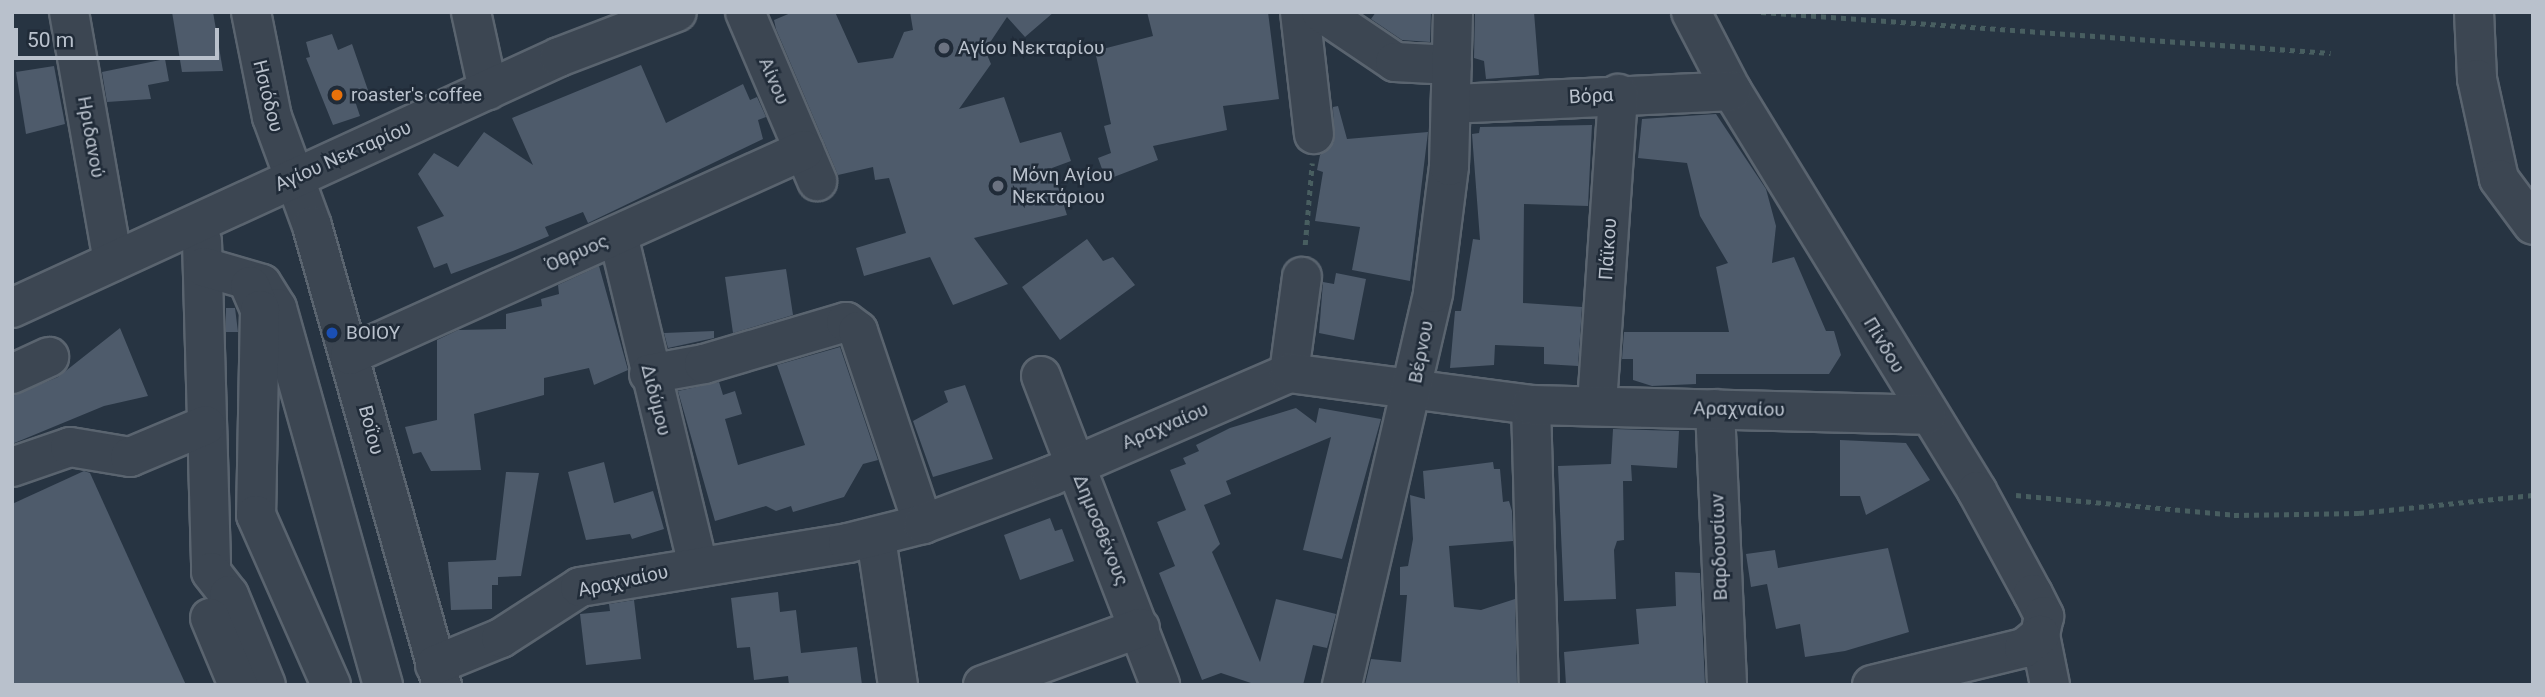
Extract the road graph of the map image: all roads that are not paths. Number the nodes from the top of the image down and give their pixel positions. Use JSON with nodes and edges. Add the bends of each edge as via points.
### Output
{"nodes":[{"id":1,"x":69,"y":12,"type":"edge"},
{"id":2,"x":251,"y":12,"type":"edge"},
{"id":3,"x":471,"y":12,"type":"edge"},
{"id":4,"x":677,"y":12,"type":"edge"},
{"id":5,"x":745,"y":12,"type":"edge"},
{"id":6,"x":1300,"y":12,"type":"edge"},
{"id":7,"x":1321,"y":12,"type":"edge"},
{"id":8,"x":1453,"y":12,"type":"edge"},
{"id":9,"x":1691,"y":12,"type":"edge"},
{"id":10,"x":2474,"y":12,"type":"edge"},
{"id":11,"x":622,"y":22,"type":"edge"},
{"id":12,"x":1452,"y":65,"type":"junction"},
{"id":13,"x":488,"y":90,"type":"junction"},
{"id":14,"x":1732,"y":91,"type":"junction"},
{"id":15,"x":1618,"y":94,"type":"junction"},
{"id":16,"x":1451,"y":104,"type":"junction"},
{"id":17,"x":1314,"y":134,"type":"road end"},
{"id":18,"x":810,"y":165,"type":"joint"},
{"id":19,"x":296,"y":177,"type":"junction"},
{"id":20,"x":200,"y":221,"type":"junction"},
{"id":21,"x":2533,"y":225,"type":"edge"},
{"id":22,"x":618,"y":234,"type":"junction"},
{"id":23,"x":113,"y":261,"type":"junction"},
{"id":24,"x":221,"y":271,"type":"junction"},
{"id":25,"x":1303,"y":277,"type":"road end"},
{"id":26,"x":12,"y":308,"type":"edge"},
{"id":27,"x":350,"y":355,"type":"junction"},
{"id":28,"x":50,"y":357,"type":"dead end"},
{"id":29,"x":1290,"y":373,"type":"junction"},
{"id":30,"x":12,"y":374,"type":"edge"},
{"id":31,"x":649,"y":374,"type":"junction"},
{"id":32,"x":1041,"y":376,"type":"dead end"},
{"id":33,"x":1413,"y":393,"type":"junction"},
{"id":34,"x":1597,"y":404,"type":"junction"},
{"id":35,"x":1531,"y":405,"type":"junction"},
{"id":36,"x":1715,"y":409,"type":"junction"},
{"id":37,"x":1927,"y":415,"type":"junction"},
{"id":38,"x":206,"y":425,"type":"junction"},
{"id":39,"x":1074,"y":465,"type":"junction"},
{"id":40,"x":12,"y":467,"type":"edge"},
{"id":41,"x":923,"y":524,"type":"junction"},
{"id":42,"x":876,"y":538,"type":"junction"},
{"id":43,"x":698,"y":566,"type":"junction"},
{"id":44,"x":211,"y":572,"type":"junction"},
{"id":45,"x":1140,"y":628,"type":"junction"},
{"id":46,"x":2040,"y":635,"type":"junction"},
{"id":47,"x":439,"y":675,"type":"edge"},
{"id":48,"x":1884,"y":683,"type":"edge"},
{"id":49,"x":238,"y":685,"type":"edge"},
{"id":50,"x":266,"y":685,"type":"edge"},
{"id":51,"x":331,"y":685,"type":"edge"},
{"id":52,"x":383,"y":685,"type":"edge"},
{"id":53,"x":898,"y":685,"type":"edge"},
{"id":54,"x":983,"y":685,"type":"edge"},
{"id":55,"x":1160,"y":685,"type":"edge"},
{"id":56,"x":1342,"y":685,"type":"edge"},
{"id":57,"x":1539,"y":685,"type":"edge"},
{"id":58,"x":1727,"y":685,"type":"edge"},
{"id":59,"x":2050,"y":685,"type":"edge"}],
"edges":[{"from":1,"to":23,"type":"street","name":"Ηριδανού"},
{"from":2,"to":19,"type":"street","name":"Ησιόδου","via":[[272,117]]},
{"from":3,"to":13,"type":"street"},
{"from":4,"to":11,"type":"street","name":"Αγίου Νεκταρίου"},
{"from":5,"to":18,"type":"street","name":"Αίνου"},
{"from":6,"to":17,"type":"street"},
{"from":7,"to":12,"type":"street","via":[[1395,62]]},
{"from":8,"to":12,"type":"street","name":"Βέρνου"},
{"from":9,"to":14,"type":"street","name":"Πίνδου"},
{"from":10,"to":21,"type":"street","via":[[2477,79],[2499,180]]},
{"from":11,"to":13,"type":"street","name":"Αγίου Νεκταρίου"},
{"from":12,"to":16,"type":"street","name":"Βέρνου"},
{"from":13,"to":19,"type":"street","name":"Αγίου Νεκταρίου"},
{"from":14,"to":15,"type":"street","name":"Βόρα"},
{"from":14,"to":37,"type":"street","name":"Πίνδου"},
{"from":15,"to":16,"type":"street","name":"Βόρα"},
{"from":15,"to":34,"type":"street","name":"Πάϊκου"},
{"from":16,"to":33,"type":"street","name":"Βέρνου","via":[[1441,231]]},
{"from":18,"to":22,"type":"street","name":"Όθρυος"},
{"from":19,"to":20,"type":"street","name":"Αγίου Νεκταρίου"},
{"from":19,"to":27,"type":"street","name":"Βοΐου"},
{"from":20,"to":23,"type":"street","name":"Αγίου Νεκταρίου"},
{"from":20,"to":24,"type":"street"},
{"from":22,"to":27,"type":"street","name":"Όθρυος"},
{"from":22,"to":31,"type":"street","name":"Διδύμου"},
{"from":23,"to":26,"type":"street","name":"Αγίου Νεκταρίου"},
{"from":24,"to":38,"type":"street"},
{"from":24,"to":51,"type":"street","via":[[255,292],[260,310],[256,515]]},
{"from":24,"to":52,"type":"street","via":[[262,284],[289,336]]},
{"from":25,"to":29,"type":"street"},
{"from":27,"to":47,"type":"street","name":"Βοΐου"},
{"from":28,"to":30,"type":"street"},
{"from":29,"to":33,"type":"street","name":"Αραχναίου"},
{"from":29,"to":39,"type":"street","name":"Αραχναίου"},
{"from":31,"to":41,"type":"street","via":[[704,364],[846,321],[858,331]]},
{"from":31,"to":43,"type":"street","name":"Διδύμου"},
{"from":32,"to":39,"type":"street","name":"Δημοσθένους"},
{"from":33,"to":35,"type":"street","name":"Αραχναίου"},
{"from":33,"to":56,"type":"street","name":"Βέρνου"},
{"from":34,"to":35,"type":"street","name":"Αραχναίου"},
{"from":34,"to":36,"type":"street","name":"Αραχναίου"},
{"from":35,"to":57,"type":"street"},
{"from":36,"to":37,"type":"street","name":"Αραχναίου"},
{"from":36,"to":58,"type":"street","name":"Βαρδουσίων"},
{"from":37,"to":46,"type":"street","name":"Πίνδου","via":[[1977,491],[2044,616]]},
{"from":38,"to":40,"type":"street","via":[[130,457],[71,447]]},
{"from":38,"to":44,"type":"street"},
{"from":39,"to":41,"type":"street","name":"Αραχναίου"},
{"from":39,"to":45,"type":"street","name":"Δημοσθένους"},
{"from":41,"to":42,"type":"street","name":"Αραχναίου"},
{"from":42,"to":43,"type":"street","name":"Αραχναίου"},
{"from":42,"to":53,"type":"street"},
{"from":43,"to":47,"type":"street","name":"Αραχναίου","via":[[580,587]]},
{"from":44,"to":49,"type":"street","via":[[204,603]]},
{"from":44,"to":50,"type":"street","via":[[229,595]]},
{"from":45,"to":54,"type":"street"},
{"from":45,"to":55,"type":"street","name":"Δημοσθένους"},
{"from":46,"to":48,"type":"street","via":[[2024,648]]},
{"from":46,"to":59,"type":"street","name":"Πίνδου"}]}
